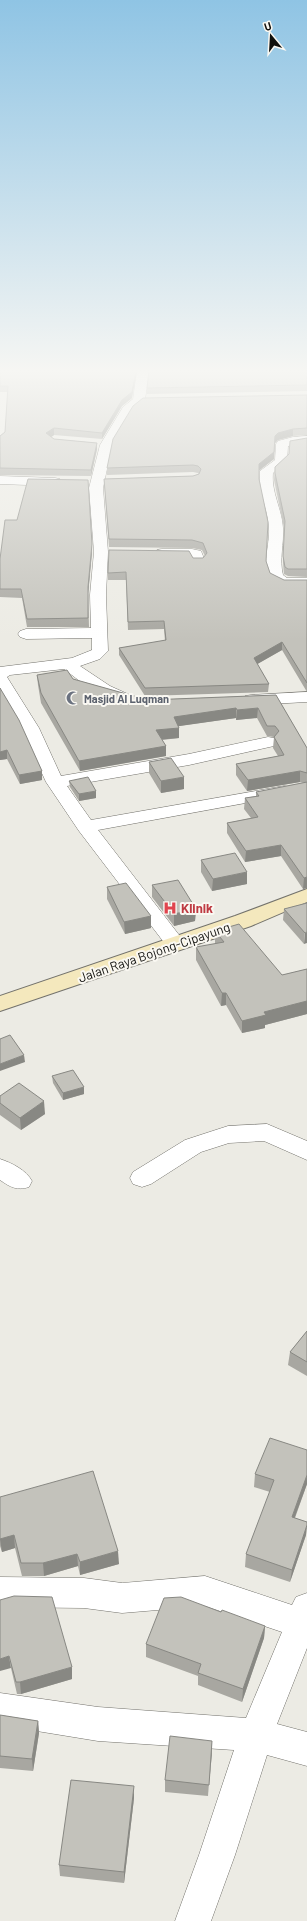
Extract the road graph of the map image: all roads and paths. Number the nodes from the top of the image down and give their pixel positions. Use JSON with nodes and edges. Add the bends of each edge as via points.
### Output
{"nodes":[{"id":1,"x":103,"y":461,"type":"edge"},
{"id":2,"x":282,"y":461,"type":"edge"},
{"id":3,"x":0,"y":480,"type":"edge"},
{"id":4,"x":114,"y":481,"type":"edge"},
{"id":5,"x":67,"y":482,"type":"edge"},
{"id":6,"x":83,"y":482,"type":"edge"},
{"id":7,"x":98,"y":482,"type":"junction"},
{"id":8,"x":100,"y":552,"type":"junction"},
{"id":9,"x":116,"y":552,"type":"edge"},
{"id":10,"x":146,"y":552,"type":"edge"},
{"id":11,"x":198,"y":561,"type":"edge"},
{"id":12,"x":307,"y":582,"type":"edge"},
{"id":13,"x":100,"y":633,"type":"junction"},
{"id":14,"x":26,"y":634,"type":"dead end"},
{"id":15,"x":67,"y":664,"type":"junction"},
{"id":16,"x":0,"y":675,"type":"edge"},
{"id":17,"x":0,"y":679,"type":"edge"},
{"id":18,"x":307,"y":697,"type":"edge"},
{"id":19,"x":234,"y":700,"type":"edge"},
{"id":20,"x":140,"y":703,"type":"edge"},
{"id":21,"x":268,"y":742,"type":"dead end"},
{"id":22,"x":56,"y":782,"type":"junction"},
{"id":23,"x":300,"y":788,"type":"edge"},
{"id":24,"x":86,"y":827,"type":"junction"},
{"id":25,"x":307,"y":895,"type":"edge"},
{"id":26,"x":176,"y":944,"type":"junction"},
{"id":27,"x":0,"y":1004,"type":"edge"},
{"id":28,"x":307,"y":1151,"type":"edge"},
{"id":29,"x":0,"y":1168,"type":"edge"},
{"id":30,"x":142,"y":1178,"type":"dead end"},
{"id":31,"x":20,"y":1181,"type":"dead end"},
{"id":32,"x":0,"y":1592,"type":"edge"},
{"id":33,"x":303,"y":1615,"type":"edge"},
{"id":34,"x":0,"y":1709,"type":"edge"},
{"id":35,"x":256,"y":1735,"type":"junction"},
{"id":36,"x":307,"y":1749,"type":"edge"},
{"id":37,"x":193,"y":1921,"type":"edge"}],
"edges":[{"from":1,"to":7,"type":"street"},
{"from":2,"to":12,"type":"street","via":[[267,471],[265,485],[276,525],[273,564],[276,577],[284,582]]},
{"from":3,"to":5,"type":"street"},
{"from":4,"to":7,"type":"street"},
{"from":6,"to":7,"type":"street"},
{"from":7,"to":8,"type":"street","via":[[96,488]]},
{"from":8,"to":9,"type":"street"},
{"from":8,"to":13,"type":"street"},
{"from":10,"to":11,"type":"street","via":[[192,553],[196,554]]},
{"from":13,"to":14,"type":"street"},
{"from":13,"to":15,"type":"street","via":[[98,653]]},
{"from":15,"to":16,"type":"street","via":[[13,670]]},
{"from":15,"to":20,"type":"street","via":[[104,690]]},
{"from":17,"to":22,"type":"street","via":[[30,728]]},
{"from":18,"to":19,"type":"street"},
{"from":21,"to":22,"type":"street","via":[[223,754]]},
{"from":22,"to":24,"type":"street"},
{"from":23,"to":24,"type":"street"},
{"from":24,"to":26,"type":"street"},
{"from":25,"to":26,"type":"street","name":"Jalan Raya Bojong-Cipayung","via":[[271,911]]},
{"from":26,"to":27,"type":"street","name":"Jalan Raya Bojong-Cipayung"},
{"from":28,"to":30,"type":"street","via":[[267,1132],[228,1135],[193,1146]]},
{"from":29,"to":31,"type":"street"},
{"from":32,"to":33,"type":"street","via":[[84,1593],[122,1598],[205,1590]]},
{"from":33,"to":35,"type":"street"},
{"from":34,"to":35,"type":"street","via":[[98,1724]]},
{"from":35,"to":36,"type":"street"},
{"from":35,"to":37,"type":"street"}]}
